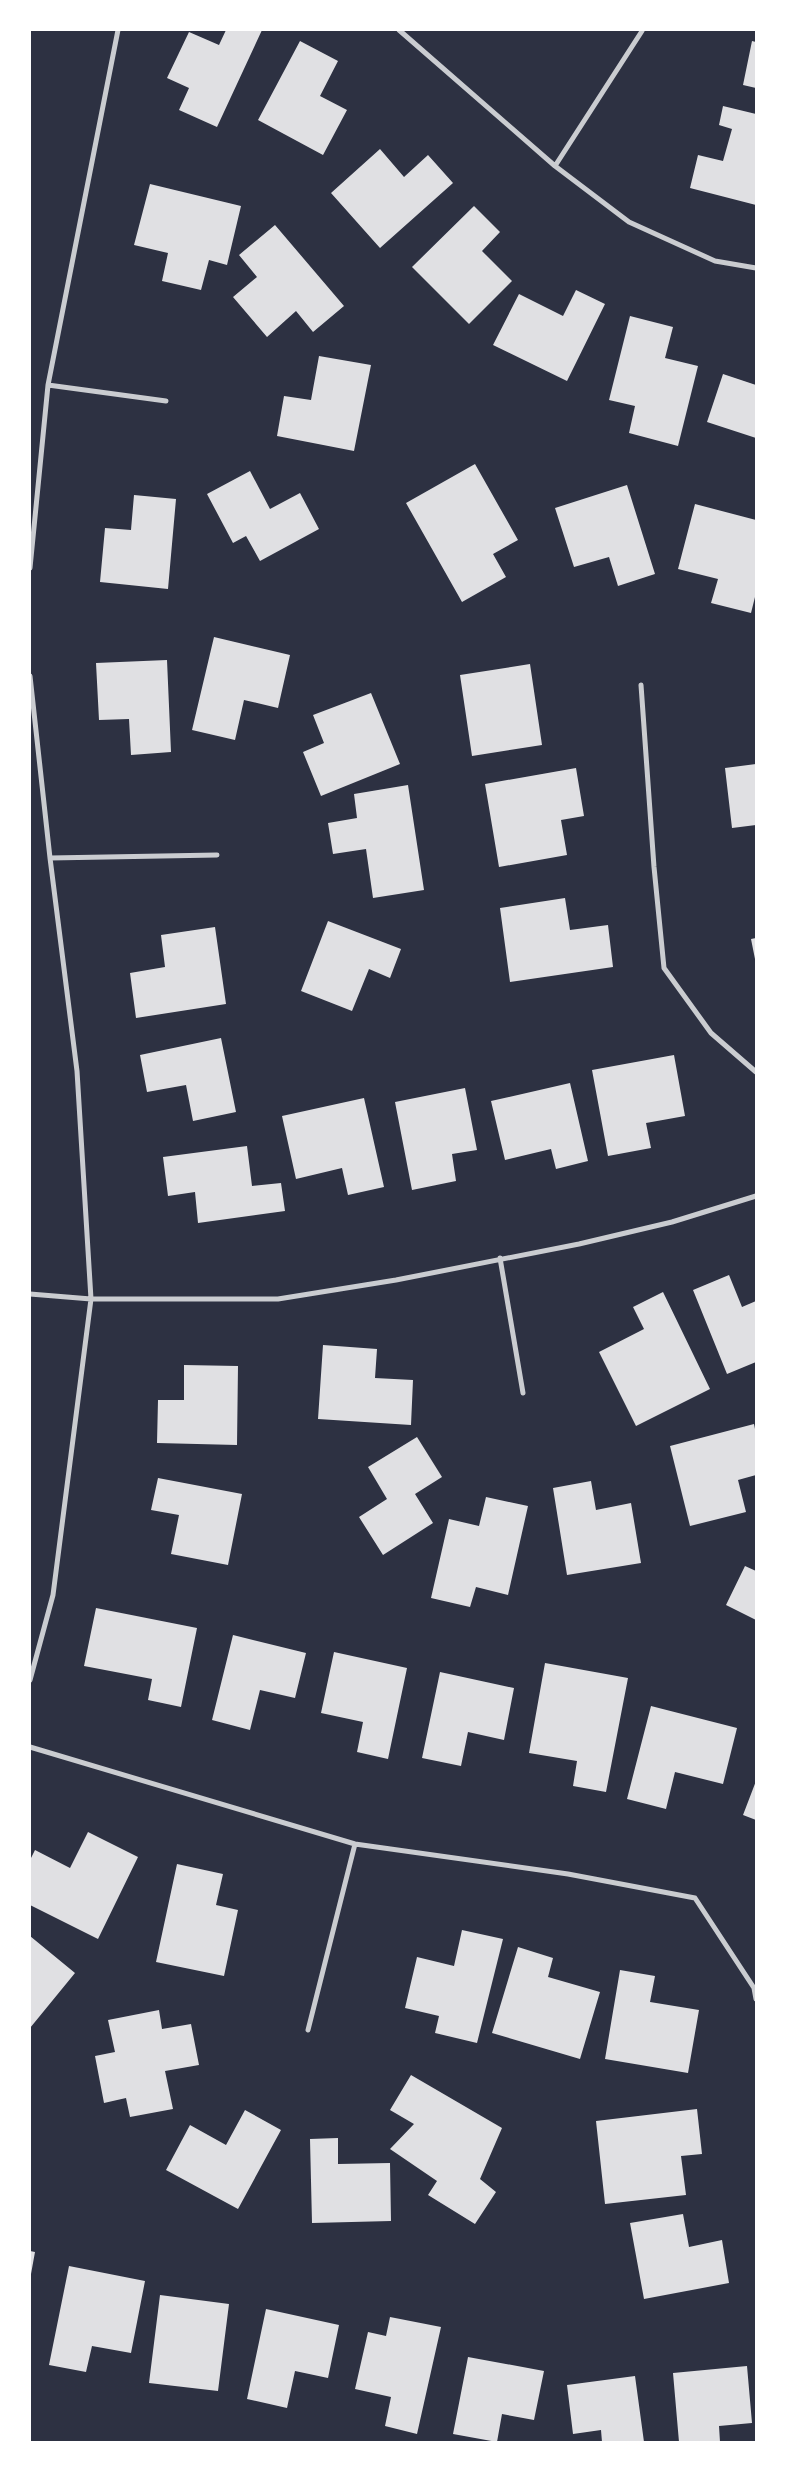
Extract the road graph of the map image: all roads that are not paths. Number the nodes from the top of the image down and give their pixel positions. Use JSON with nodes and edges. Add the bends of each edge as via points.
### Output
{"nodes":[{"id":1,"x":118,"y":30,"type":"edge"},
{"id":2,"x":399,"y":30,"type":"edge"},
{"id":3,"x":642,"y":31,"type":"dead end"},
{"id":4,"x":555,"y":166,"type":"junction"},
{"id":5,"x":756,"y":268,"type":"edge"},
{"id":6,"x":48,"y":385,"type":"junction"},
{"id":7,"x":166,"y":401,"type":"dead end"},
{"id":8,"x":30,"y":568,"type":"edge"},
{"id":9,"x":30,"y":676,"type":"edge"},
{"id":10,"x":641,"y":685,"type":"dead end"},
{"id":11,"x":217,"y":855,"type":"dead end"},
{"id":12,"x":50,"y":858,"type":"junction"},
{"id":13,"x":756,"y":1072,"type":"edge"},
{"id":14,"x":756,"y":1196,"type":"edge"},
{"id":15,"x":500,"y":1258,"type":"junction"},
{"id":16,"x":30,"y":1294,"type":"edge"},
{"id":17,"x":91,"y":1299,"type":"junction"},
{"id":18,"x":523,"y":1393,"type":"dead end"},
{"id":19,"x":30,"y":1680,"type":"edge"},
{"id":20,"x":30,"y":1747,"type":"edge"},
{"id":21,"x":355,"y":1844,"type":"junction"},
{"id":22,"x":756,"y":1999,"type":"edge"},
{"id":23,"x":308,"y":2030,"type":"dead end"}],
"edges":[{"from":1,"to":6,"type":"street"},
{"from":2,"to":4,"type":"street"},
{"from":3,"to":4,"type":"street"},
{"from":4,"to":5,"type":"street","via":[[629,222],[714,261]]},
{"from":6,"to":7,"type":"street"},
{"from":6,"to":8,"type":"street"},
{"from":9,"to":12,"type":"street"},
{"from":10,"to":13,"type":"street","via":[[664,968],[710,1033]]},
{"from":11,"to":12,"type":"street"},
{"from":12,"to":17,"type":"street","via":[[77,1071]]},
{"from":14,"to":15,"type":"street","via":[[672,1222]]},
{"from":15,"to":17,"type":"street","via":[[396,1280],[278,1298]]},
{"from":15,"to":18,"type":"street"},
{"from":16,"to":17,"type":"street"},
{"from":17,"to":19,"type":"street","via":[[53,1595]]},
{"from":20,"to":21,"type":"street"},
{"from":21,"to":22,"type":"street","via":[[568,1874],[695,1898],[754,1988]]},
{"from":21,"to":23,"type":"street"}]}
